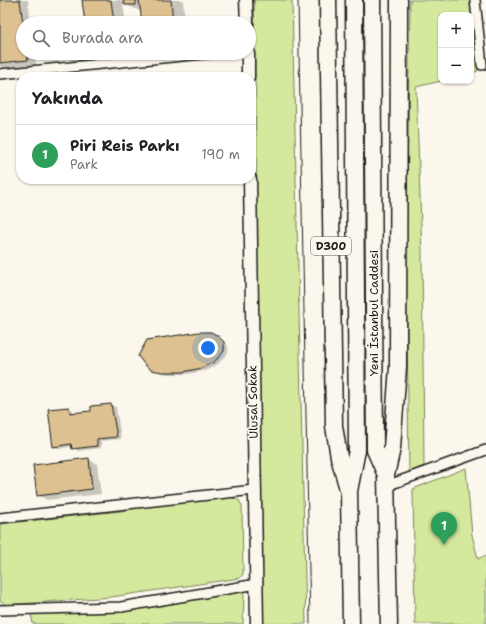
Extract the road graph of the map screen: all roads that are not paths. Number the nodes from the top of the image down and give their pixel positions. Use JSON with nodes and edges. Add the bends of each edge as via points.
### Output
{"nodes":[{"id":1,"x":246,"y":0,"type":"edge"},
{"id":2,"x":328,"y":0,"type":"edge"},
{"id":3,"x":354,"y":0,"type":"edge"},
{"id":4,"x":372,"y":0,"type":"edge"},
{"id":5,"x":399,"y":0,"type":"edge"},
{"id":6,"x":475,"y":0,"type":"edge"},
{"id":7,"x":247,"y":16,"type":"edge"},
{"id":8,"x":142,"y":60,"type":"edge"},
{"id":9,"x":248,"y":60,"type":"edge"},
{"id":10,"x":482,"y":65,"type":"dead end"},
{"id":11,"x":16,"y":72,"type":"edge"},
{"id":12,"x":20,"y":72,"type":"edge"},
{"id":13,"x":248,"y":72,"type":"edge"},
{"id":14,"x":0,"y":74,"type":"edge"},
{"id":15,"x":250,"y":184,"type":"edge"},
{"id":16,"x":486,"y":450,"type":"edge"},
{"id":17,"x":386,"y":480,"type":"junction"},
{"id":18,"x":254,"y":490,"type":"junction"},
{"id":19,"x":349,"y":491,"type":"junction"},
{"id":20,"x":0,"y":518,"type":"edge"},
{"id":21,"x":256,"y":584,"type":"junction"},
{"id":22,"x":0,"y":610,"type":"edge"},
{"id":23,"x":257,"y":624,"type":"edge"},
{"id":24,"x":351,"y":624,"type":"edge"},
{"id":25,"x":389,"y":624,"type":"edge"}],
"edges":[{"from":1,"to":7,"type":"street"},
{"from":2,"to":19,"type":"highway","number":"D300","via":[[334,426]]},
{"from":3,"to":19,"type":"highway","name":"Yeni İstanbul Caddesi","number":"D300","via":[[357,450]]},
{"from":4,"to":17,"type":"highway","name":"Yeni İstanbul Caddesi","via":[[375,450]]},
{"from":5,"to":17,"type":"highway","via":[[398,367],[392,448]]},
{"from":6,"to":10,"type":"street"},
{"from":8,"to":12,"type":"street"},
{"from":9,"to":13,"type":"street"},
{"from":11,"to":14,"type":"street"},
{"from":15,"to":18,"type":"street","name":"Ulusal Sokak"},
{"from":16,"to":17,"type":"street"},
{"from":17,"to":25,"type":"highway","name":"Yeni İstanbul Caddesi"},
{"from":18,"to":20,"type":"street"},
{"from":18,"to":21,"type":"street","name":"Ulusal Sokak"},
{"from":19,"to":24,"type":"highway","name":"Yeni İstanbul Caddesi","number":"D300"},
{"from":21,"to":22,"type":"street","via":[[121,607]]},
{"from":21,"to":23,"type":"street","name":"Ulusal Sokak"}]}
